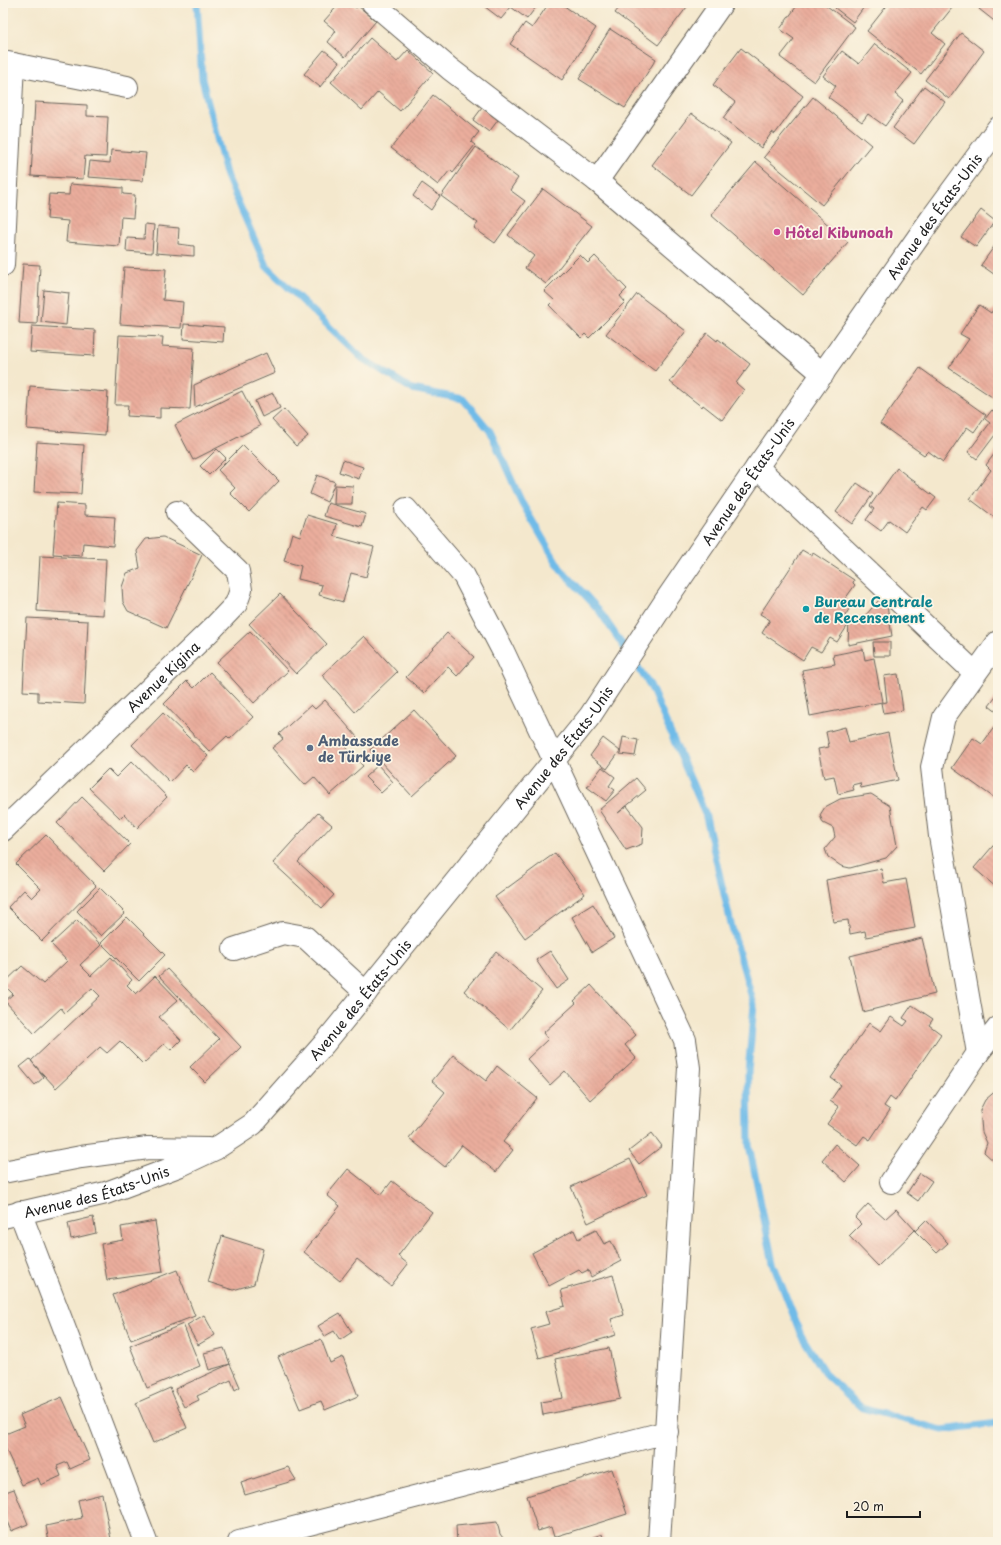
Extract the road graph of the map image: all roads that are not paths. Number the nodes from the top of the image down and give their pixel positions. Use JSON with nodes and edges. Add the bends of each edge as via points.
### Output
{"nodes":[{"id":1,"x":373,"y":3,"type":"edge"},
{"id":2,"x":722,"y":3,"type":"edge"},
{"id":3,"x":8,"y":63,"type":"edge"},
{"id":4,"x":127,"y":87,"type":"dead end"},
{"id":5,"x":998,"y":128,"type":"edge"},
{"id":6,"x":597,"y":181,"type":"junction"},
{"id":7,"x":3,"y":265,"type":"edge"},
{"id":8,"x":824,"y":374,"type":"junction"},
{"id":9,"x":757,"y":467,"type":"junction"},
{"id":10,"x":406,"y":509,"type":"dead end"},
{"id":11,"x":177,"y":512,"type":"dead end"},
{"id":12,"x":998,"y":642,"type":"edge"},
{"id":13,"x":975,"y":673,"type":"junction"},
{"id":14,"x":554,"y":761,"type":"junction"},
{"id":15,"x":3,"y":830,"type":"edge"},
{"id":16,"x":234,"y":949,"type":"dead end"},
{"id":17,"x":366,"y":993,"type":"junction"},
{"id":18,"x":998,"y":1028,"type":"edge"},
{"id":19,"x":978,"y":1053,"type":"junction"},
{"id":20,"x":215,"y":1149,"type":"junction"},
{"id":21,"x":3,"y":1172,"type":"edge"},
{"id":22,"x":891,"y":1182,"type":"dead end"},
{"id":23,"x":12,"y":1215,"type":"edge"},
{"id":24,"x":667,"y":1432,"type":"junction"},
{"id":25,"x":146,"y":1542,"type":"edge"},
{"id":26,"x":239,"y":1542,"type":"edge"},
{"id":27,"x":659,"y":1542,"type":"edge"}],
"edges":[{"from":1,"to":6,"type":"street","via":[[450,69]]},
{"from":2,"to":6,"type":"street"},
{"from":3,"to":4,"type":"street"},
{"from":3,"to":7,"type":"street"},
{"from":5,"to":8,"type":"street","name":"Avenue des États-Unis","via":[[931,219]]},
{"from":6,"to":8,"type":"street"},
{"from":8,"to":9,"type":"street","name":"Avenue des États-Unis"},
{"from":9,"to":13,"type":"street"},
{"from":9,"to":14,"type":"street","name":"Avenue des États-Unis","via":[[590,716]]},
{"from":10,"to":14,"type":"street","via":[[464,576],[503,651]]},
{"from":11,"to":15,"type":"street","name":"Avenue Kigina","via":[[238,570],[241,590],[236,604]]},
{"from":12,"to":13,"type":"street"},
{"from":13,"to":19,"type":"street","via":[[944,717],[932,767],[940,836]]},
{"from":14,"to":17,"type":"street","name":"Avenue des États-Unis"},
{"from":14,"to":24,"type":"street","via":[[685,1040],[689,1068]]},
{"from":16,"to":17,"type":"street","via":[[283,933],[305,937]]},
{"from":17,"to":20,"type":"street","name":"Avenue des États-Unis","via":[[253,1124]]},
{"from":18,"to":19,"type":"street"},
{"from":19,"to":22,"type":"street"},
{"from":20,"to":21,"type":"street","via":[[148,1148],[81,1157]]},
{"from":20,"to":23,"type":"street","name":"Avenue des États-Unis","via":[[181,1165],[106,1192]]},
{"from":23,"to":25,"type":"street"},
{"from":24,"to":26,"type":"street"},
{"from":24,"to":27,"type":"street"}]}
